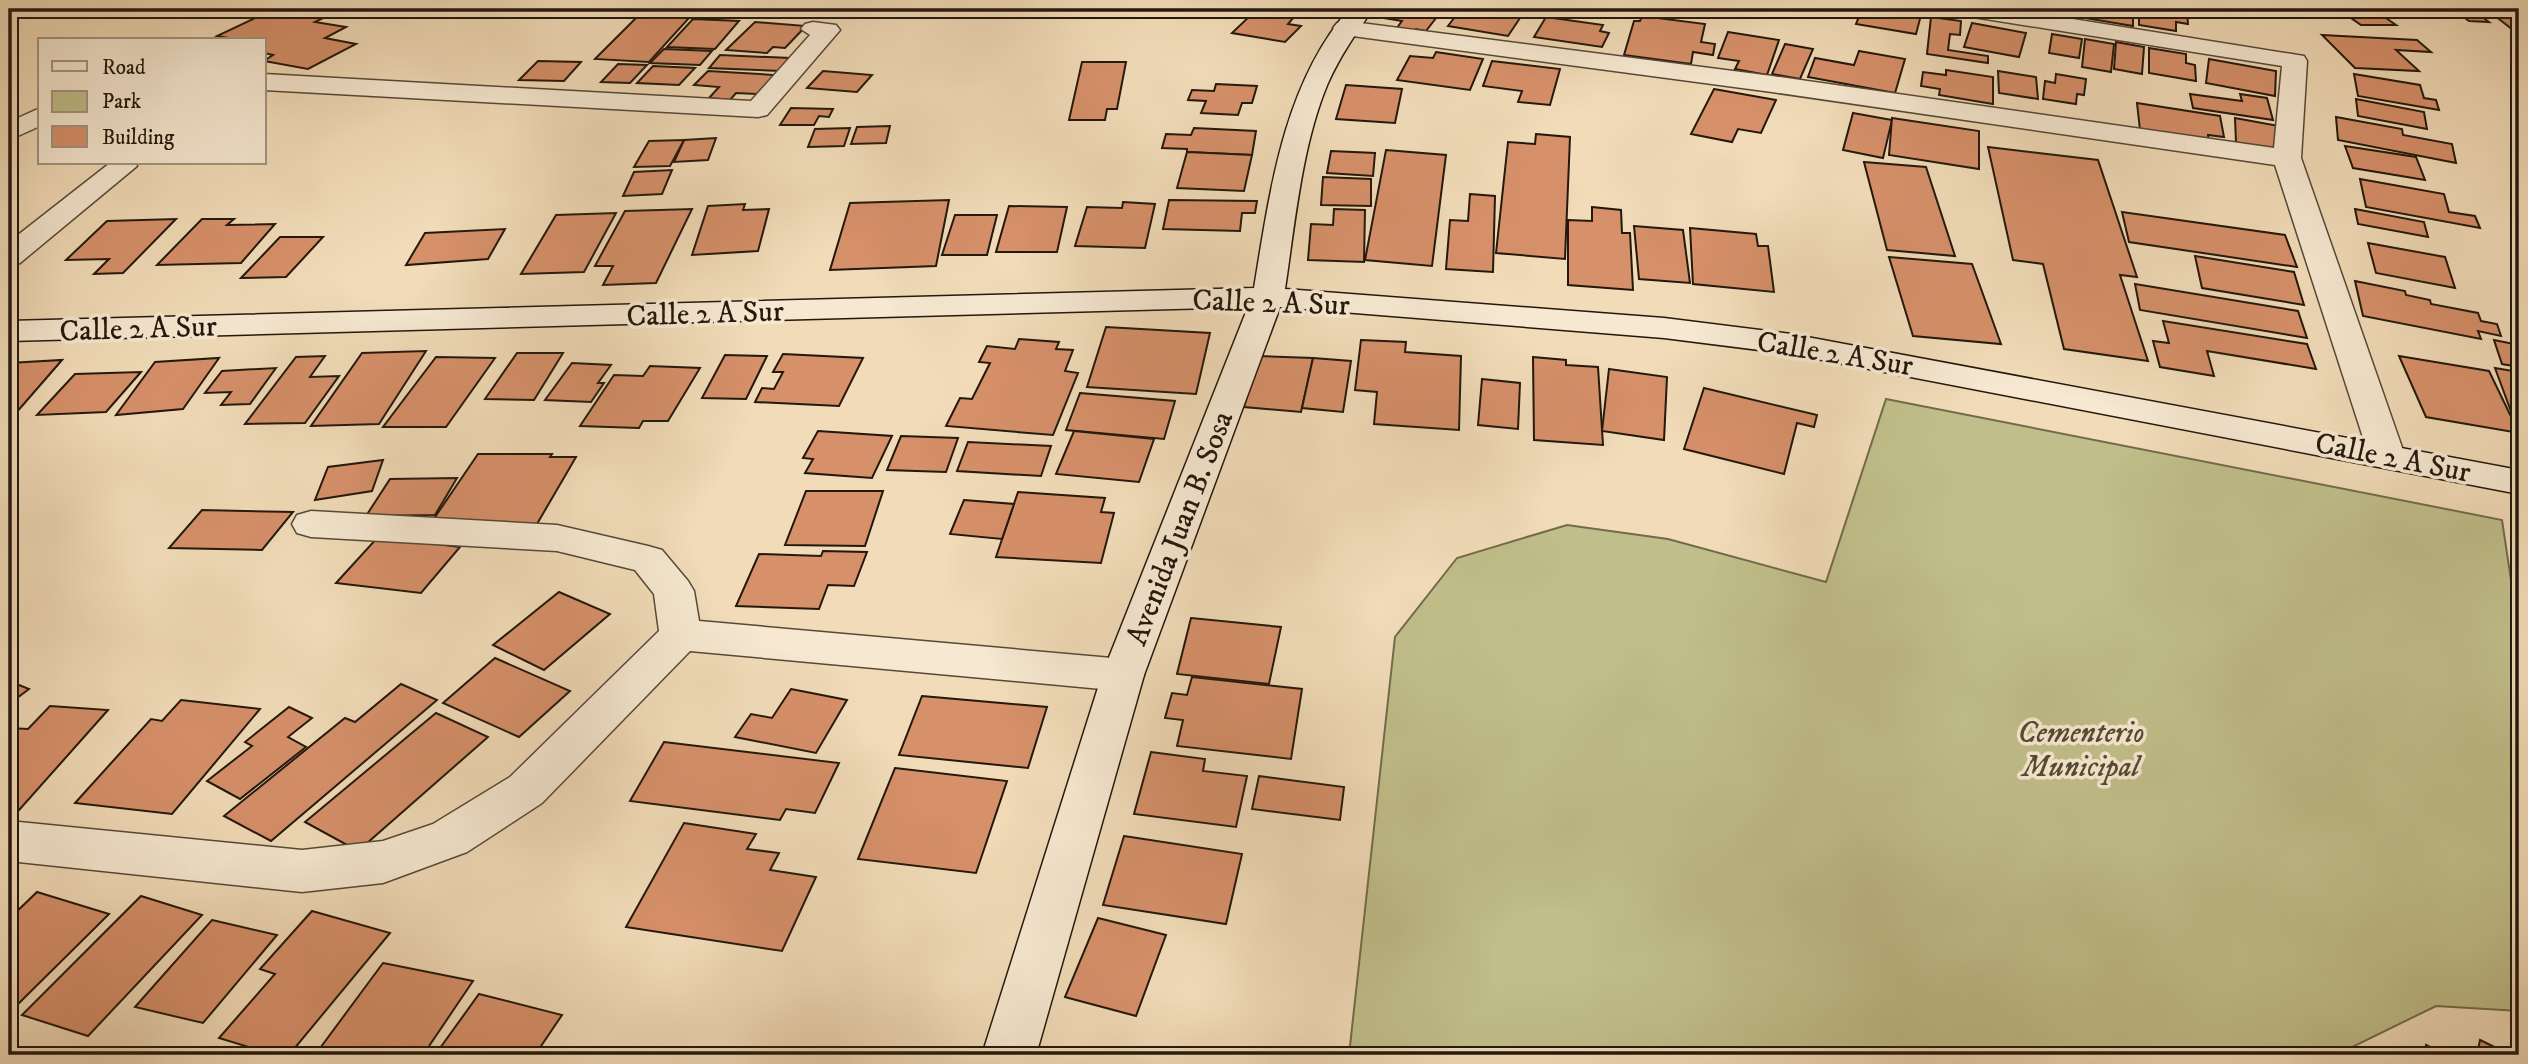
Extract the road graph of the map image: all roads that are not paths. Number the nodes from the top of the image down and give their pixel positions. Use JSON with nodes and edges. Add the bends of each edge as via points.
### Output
{"nodes":[{"id":1,"x":1967,"y":9,"type":"edge"},
{"id":2,"x":1353,"y":18,"type":"edge"},
{"id":3,"x":813,"y":29,"type":"dead end"},
{"id":4,"x":266,"y":82,"type":"edge"},
{"id":5,"x":38,"y":117,"type":"edge"},
{"id":6,"x":9,"y":132,"type":"edge"},
{"id":7,"x":2287,"y":158,"type":"junction"},
{"id":8,"x":123,"y":166,"type":"dead end"},
{"id":9,"x":9,"y":257,"type":"edge"},
{"id":10,"x":1268,"y":297,"type":"junction"},
{"id":11,"x":9,"y":331,"type":"edge"},
{"id":12,"x":2386,"y":456,"type":"junction"},
{"id":13,"x":2519,"y":482,"type":"edge"},
{"id":14,"x":311,"y":524,"type":"dead end"},
{"id":15,"x":680,"y":635,"type":"junction"},
{"id":16,"x":1123,"y":675,"type":"junction"},
{"id":17,"x":9,"y":841,"type":"edge"},
{"id":18,"x":1009,"y":1055,"type":"edge"}],
"edges":[{"from":1,"to":7,"type":"street","via":[[2295,61]]},
{"from":2,"to":7,"type":"street"},
{"from":2,"to":10,"type":"street","name":"Avenida Juan B. Sosa","via":[[1315,84],[1288,172]]},
{"from":3,"to":4,"type":"street","via":[[828,30],[758,109]]},
{"from":5,"to":6,"type":"street"},
{"from":7,"to":12,"type":"street"},
{"from":8,"to":9,"type":"street"},
{"from":10,"to":11,"type":"street","name":"Calle 2 A Sur"},
{"from":10,"to":12,"type":"street","name":"Calle 2 A Sur","via":[[1664,328],[1791,344]]},
{"from":10,"to":16,"type":"street","name":"Avenida Juan B. Sosa"},
{"from":12,"to":13,"type":"street","name":"Calle 2 A Sur"},
{"from":14,"to":15,"type":"street","via":[[557,538],[648,560],[674,591]]},
{"from":15,"to":16,"type":"street"},
{"from":15,"to":17,"type":"street","via":[[526,790],[450,838],[383,862],[302,871]]},
{"from":16,"to":18,"type":"street","name":"Avenida Juan B. Sosa"}]}
